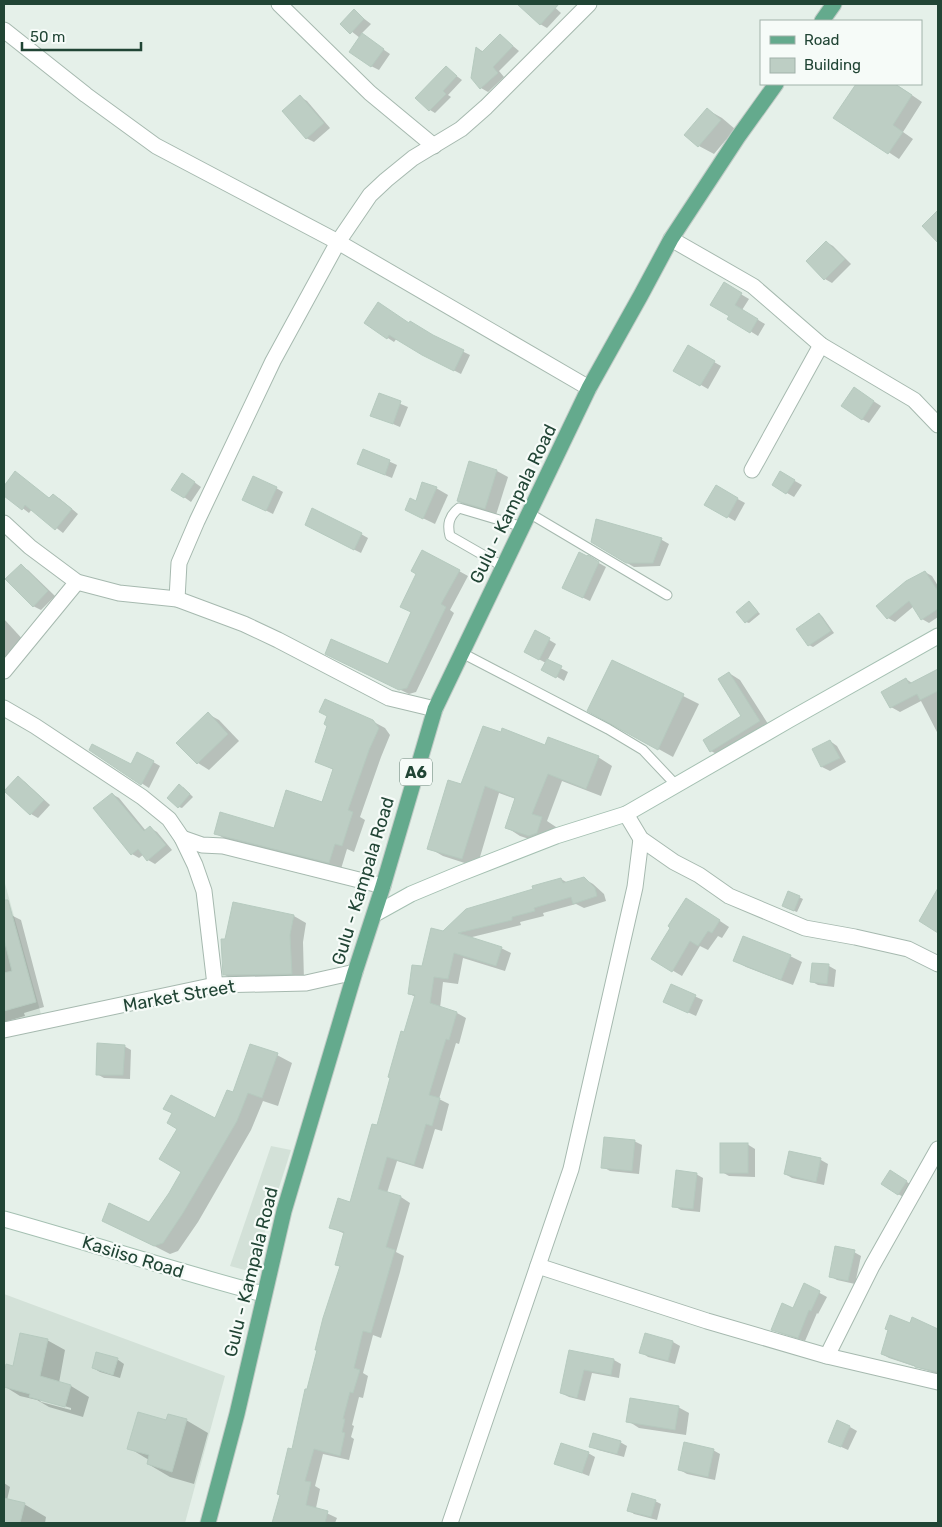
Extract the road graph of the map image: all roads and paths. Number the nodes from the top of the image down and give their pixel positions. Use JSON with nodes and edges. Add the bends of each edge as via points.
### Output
{"nodes":[{"id":1,"x":279,"y":4,"type":"edge"},
{"id":2,"x":589,"y":4,"type":"edge"},
{"id":3,"x":834,"y":4,"type":"edge"},
{"id":4,"x":823,"y":20,"type":"edge"},
{"id":5,"x":4,"y":30,"type":"edge"},
{"id":6,"x":775,"y":85,"type":"edge"},
{"id":7,"x":434,"y":146,"type":"junction"},
{"id":8,"x":671,"y":239,"type":"junction"},
{"id":9,"x":338,"y":242,"type":"junction"},
{"id":10,"x":821,"y":345,"type":"junction"},
{"id":11,"x":590,"y":388,"type":"junction"},
{"id":12,"x":938,"y":425,"type":"edge"},
{"id":13,"x":752,"y":470,"type":"dead end"},
{"id":14,"x":529,"y":513,"type":"junction"},
{"id":15,"x":4,"y":524,"type":"edge"},
{"id":16,"x":523,"y":527,"type":"junction"},
{"id":17,"x":504,"y":566,"type":"junction"},
{"id":18,"x":77,"y":582,"type":"junction"},
{"id":19,"x":667,"y":595,"type":"dead end"},
{"id":20,"x":177,"y":599,"type":"junction"},
{"id":21,"x":938,"y":636,"type":"edge"},
{"id":22,"x":462,"y":653,"type":"junction"},
{"id":23,"x":4,"y":672,"type":"edge"},
{"id":24,"x":4,"y":708,"type":"edge"},
{"id":25,"x":434,"y":708,"type":"junction"},
{"id":26,"x":676,"y":785,"type":"junction"},
{"id":27,"x":626,"y":814,"type":"junction"},
{"id":28,"x":182,"y":838,"type":"junction"},
{"id":29,"x":641,"y":839,"type":"junction"},
{"id":30,"x":383,"y":886,"type":"junction"},
{"id":31,"x":374,"y":914,"type":"junction"},
{"id":32,"x":938,"y":964,"type":"edge"},
{"id":33,"x":355,"y":972,"type":"junction"},
{"id":34,"x":216,"y":986,"type":"junction"},
{"id":35,"x":4,"y":1030,"type":"edge"},
{"id":36,"x":938,"y":1148,"type":"edge"},
{"id":37,"x":4,"y":1219,"type":"edge"},
{"id":38,"x":538,"y":1266,"type":"junction"},
{"id":39,"x":263,"y":1294,"type":"junction"},
{"id":40,"x":827,"y":1356,"type":"junction"},
{"id":41,"x":938,"y":1382,"type":"edge"},
{"id":42,"x":208,"y":1523,"type":"edge"},
{"id":43,"x":450,"y":1523,"type":"edge"}],
"edges":[{"from":1,"to":7,"type":"street","via":[[370,93]]},
{"from":2,"to":7,"type":"street","via":[[486,108]]},
{"from":3,"to":4,"type":"main road"},
{"from":5,"to":9,"type":"street","via":[[156,146]]},
{"from":6,"to":8,"type":"main road","name":"Gulu - Kampala Road","number":"A6"},
{"from":7,"to":9,"type":"street","via":[[413,158],[370,195]]},
{"from":8,"to":10,"type":"street","via":[[753,286]]},
{"from":8,"to":11,"type":"main road","name":"Gulu - Kampala Road","number":"A6"},
{"from":9,"to":11,"type":"street"},
{"from":9,"to":20,"type":"street","via":[[272,361],[197,521],[179,563]]},
{"from":10,"to":12,"type":"street","via":[[914,400]]},
{"from":10,"to":13,"type":"street"},
{"from":11,"to":14,"type":"main road","name":"Gulu - Kampala Road","number":"A6"},
{"from":14,"to":16,"type":"main road","name":"Gulu - Kampala Road","number":"A6"},
{"from":14,"to":19,"type":"lane"},
{"from":15,"to":18,"type":"street"},
{"from":16,"to":17,"type":"main road","name":"Gulu - Kampala Road","number":"A6"},
{"from":16,"to":17,"type":"lane","via":[[459,508],[452,514],[448,527],[450,536]]},
{"from":17,"to":22,"type":"main road","name":"Gulu - Kampala Road","number":"A6"},
{"from":18,"to":20,"type":"street","via":[[119,593]]},
{"from":18,"to":23,"type":"street"},
{"from":20,"to":25,"type":"street","via":[[278,640],[390,698]]},
{"from":21,"to":26,"type":"street"},
{"from":22,"to":25,"type":"main road","name":"Gulu - Kampala Road","number":"A6"},
{"from":22,"to":26,"type":"lane","via":[[643,750]]},
{"from":24,"to":28,"type":"street","via":[[142,797],[169,819]]},
{"from":25,"to":30,"type":"main road","name":"Gulu - Kampala Road","number":"A6"},
{"from":26,"to":27,"type":"street"},
{"from":27,"to":29,"type":"street"},
{"from":27,"to":31,"type":"street","via":[[556,836],[459,874]]},
{"from":28,"to":30,"type":"street","via":[[202,846],[223,846]]},
{"from":28,"to":34,"type":"street","via":[[204,891]]},
{"from":29,"to":32,"type":"street","via":[[729,896],[761,910],[805,928],[908,949]]},
{"from":29,"to":38,"type":"street","via":[[635,887],[571,1169]]},
{"from":30,"to":31,"type":"main road","name":"Gulu - Kampala Road","number":"A6"},
{"from":31,"to":33,"type":"main road","name":"Gulu - Kampala Road","number":"A6"},
{"from":33,"to":34,"type":"street","name":"Market Street","via":[[306,983]]},
{"from":33,"to":39,"type":"main road","name":"Gulu - Kampala Road","number":"A6","via":[[284,1211]]},
{"from":34,"to":35,"type":"street","name":"Market Street"},
{"from":36,"to":40,"type":"street","via":[[872,1266]]},
{"from":37,"to":39,"type":"street","name":"Kasiiso Road"},
{"from":38,"to":40,"type":"street","via":[[706,1321]]},
{"from":38,"to":43,"type":"street"},
{"from":39,"to":42,"type":"main road","name":"Gulu - Kampala Road","number":"A6","via":[[237,1414]]},
{"from":40,"to":41,"type":"street"}]}
